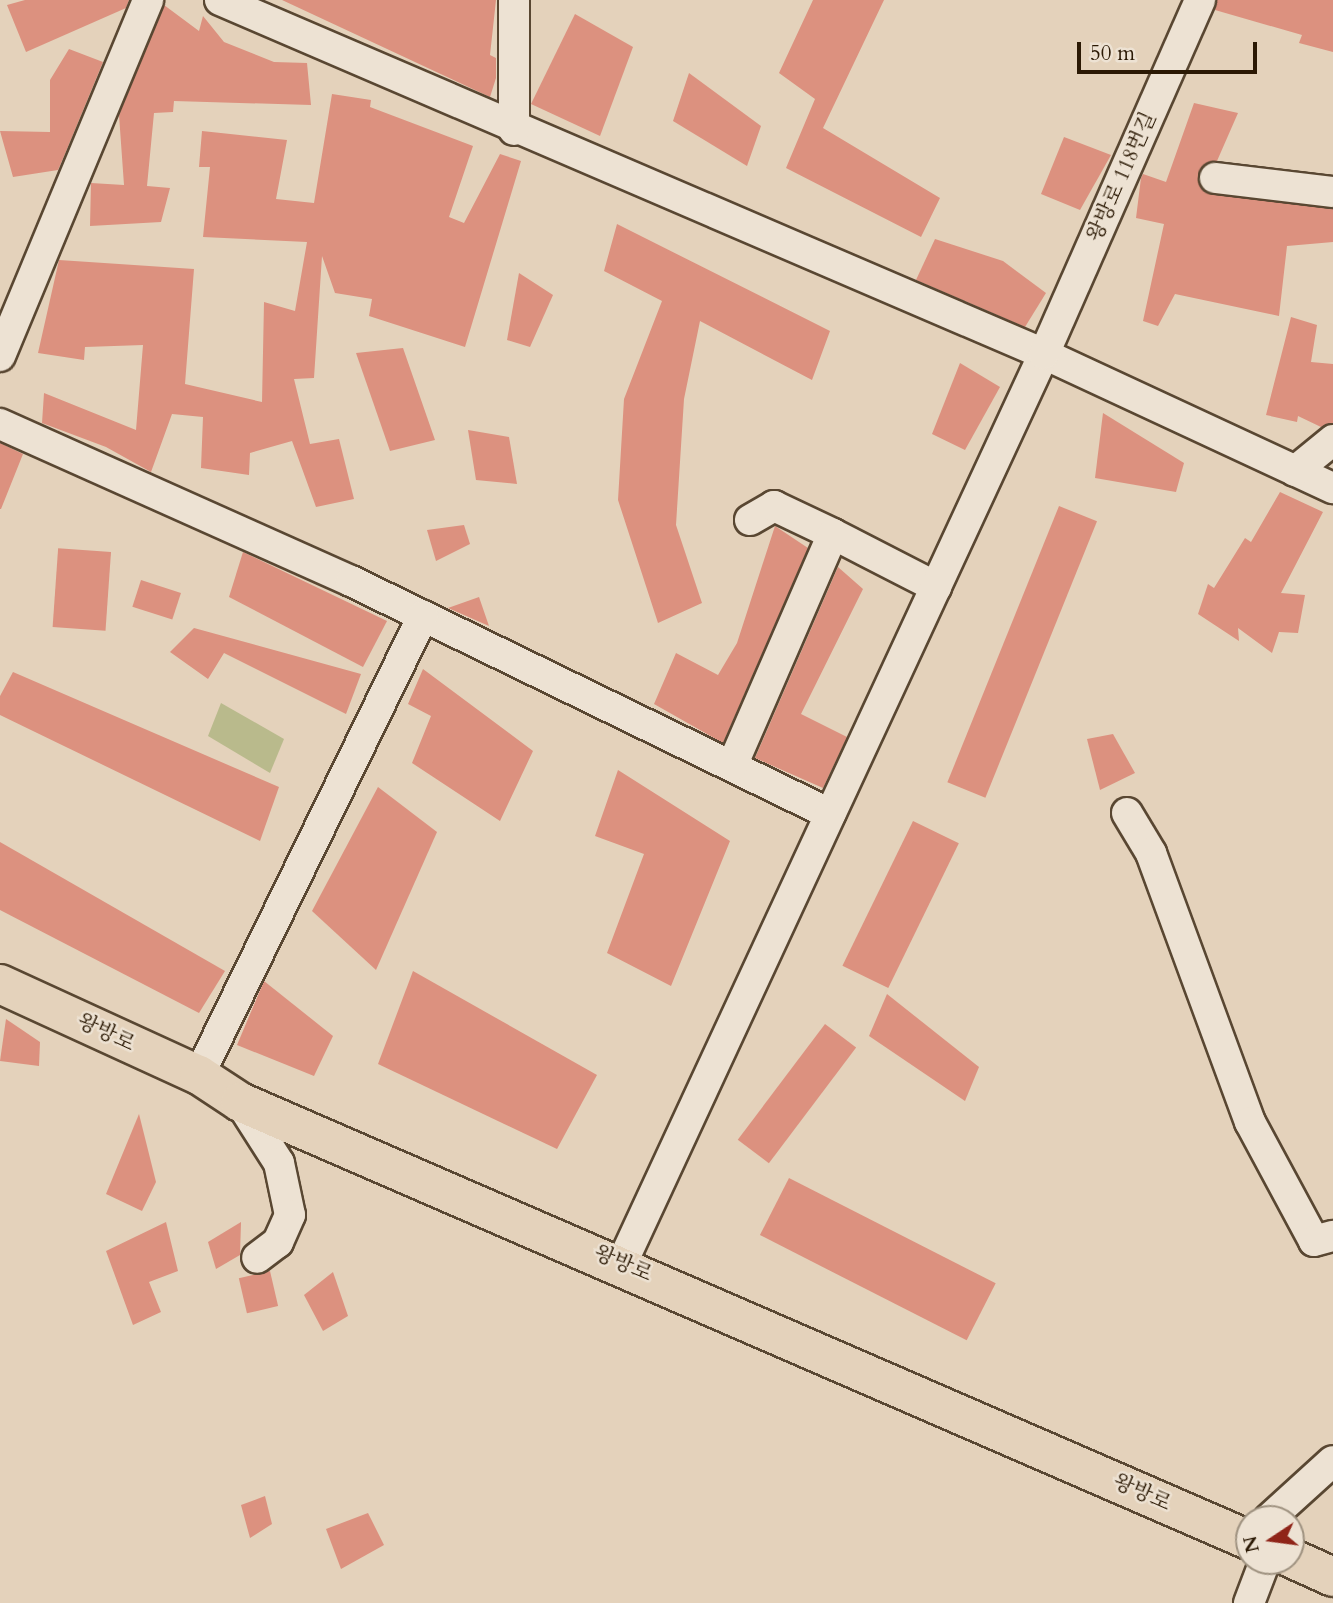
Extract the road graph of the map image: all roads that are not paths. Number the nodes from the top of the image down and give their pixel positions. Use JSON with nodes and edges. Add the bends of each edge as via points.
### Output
{"nodes":[{"id":1,"x":148,"y":0,"type":"edge"},
{"id":2,"x":220,"y":0,"type":"edge"},
{"id":3,"x":514,"y":0,"type":"edge"},
{"id":4,"x":1200,"y":0,"type":"edge"},
{"id":5,"x":514,"y":130,"type":"junction"},
{"id":6,"x":1214,"y":178,"type":"dead end"},
{"id":7,"x":1333,"y":192,"type":"edge"},
{"id":8,"x":1044,"y":354,"type":"junction"},
{"id":9,"x":0,"y":356,"type":"edge"},
{"id":10,"x":0,"y":424,"type":"edge"},
{"id":11,"x":1333,"y":440,"type":"edge"},
{"id":12,"x":1295,"y":471,"type":"junction"},
{"id":13,"x":1333,"y":488,"type":"edge"},
{"id":14,"x":750,"y":520,"type":"dead end"},
{"id":15,"x":833,"y":534,"type":"junction"},
{"id":16,"x":936,"y":587,"type":"junction"},
{"id":17,"x":423,"y":616,"type":"junction"},
{"id":18,"x":732,"y":766,"type":"junction"},
{"id":19,"x":1127,"y":813,"type":"dead end"},
{"id":20,"x":831,"y":814,"type":"junction"},
{"id":21,"x":0,"y":984,"type":"edge"},
{"id":22,"x":199,"y":1075,"type":"junction"},
{"id":23,"x":240,"y":1102,"type":"junction"},
{"id":24,"x":1333,"y":1236,"type":"edge"},
{"id":25,"x":257,"y":1258,"type":"dead end"},
{"id":26,"x":622,"y":1263,"type":"junction"},
{"id":27,"x":1333,"y":1461,"type":"edge"},
{"id":28,"x":1289,"y":1505,"type":"edge"},
{"id":29,"x":1235,"y":1530,"type":"edge"},
{"id":30,"x":1305,"y":1564,"type":"edge"},
{"id":31,"x":1252,"y":1575,"type":"edge"},
{"id":32,"x":1333,"y":1577,"type":"edge"},
{"id":33,"x":1249,"y":1603,"type":"edge"}],
"edges":[{"from":1,"to":9,"type":"street"},
{"from":2,"to":5,"type":"street"},
{"from":3,"to":5,"type":"street"},
{"from":4,"to":8,"type":"street","name":"왕방로 118번길"},
{"from":5,"to":8,"type":"street"},
{"from":6,"to":7,"type":"street"},
{"from":8,"to":12,"type":"street"},
{"from":8,"to":16,"type":"street","name":"왕방로 118번길"},
{"from":10,"to":17,"type":"street"},
{"from":11,"to":12,"type":"street"},
{"from":12,"to":13,"type":"street"},
{"from":14,"to":15,"type":"street","via":[[774,506]]},
{"from":15,"to":16,"type":"street"},
{"from":15,"to":18,"type":"street"},
{"from":16,"to":20,"type":"street","name":"왕방로 118번길"},
{"from":17,"to":18,"type":"street"},
{"from":17,"to":22,"type":"street"},
{"from":18,"to":20,"type":"street"},
{"from":19,"to":24,"type":"street","via":[[1150,853],[1251,1122],[1314,1241]]},
{"from":20,"to":26,"type":"street","name":"왕방로 118번길"},
{"from":21,"to":22,"type":"main road","name":"왕방로"},
{"from":22,"to":23,"type":"main road","name":"왕방로"},
{"from":23,"to":25,"type":"street","via":[[279,1163],[290,1215],[278,1241]]},
{"from":23,"to":26,"type":"main road","name":"왕방로"},
{"from":26,"to":29,"type":"main road","name":"왕방로"},
{"from":27,"to":28,"type":"street"},
{"from":30,"to":32,"type":"main road"},
{"from":31,"to":33,"type":"street"}]}
